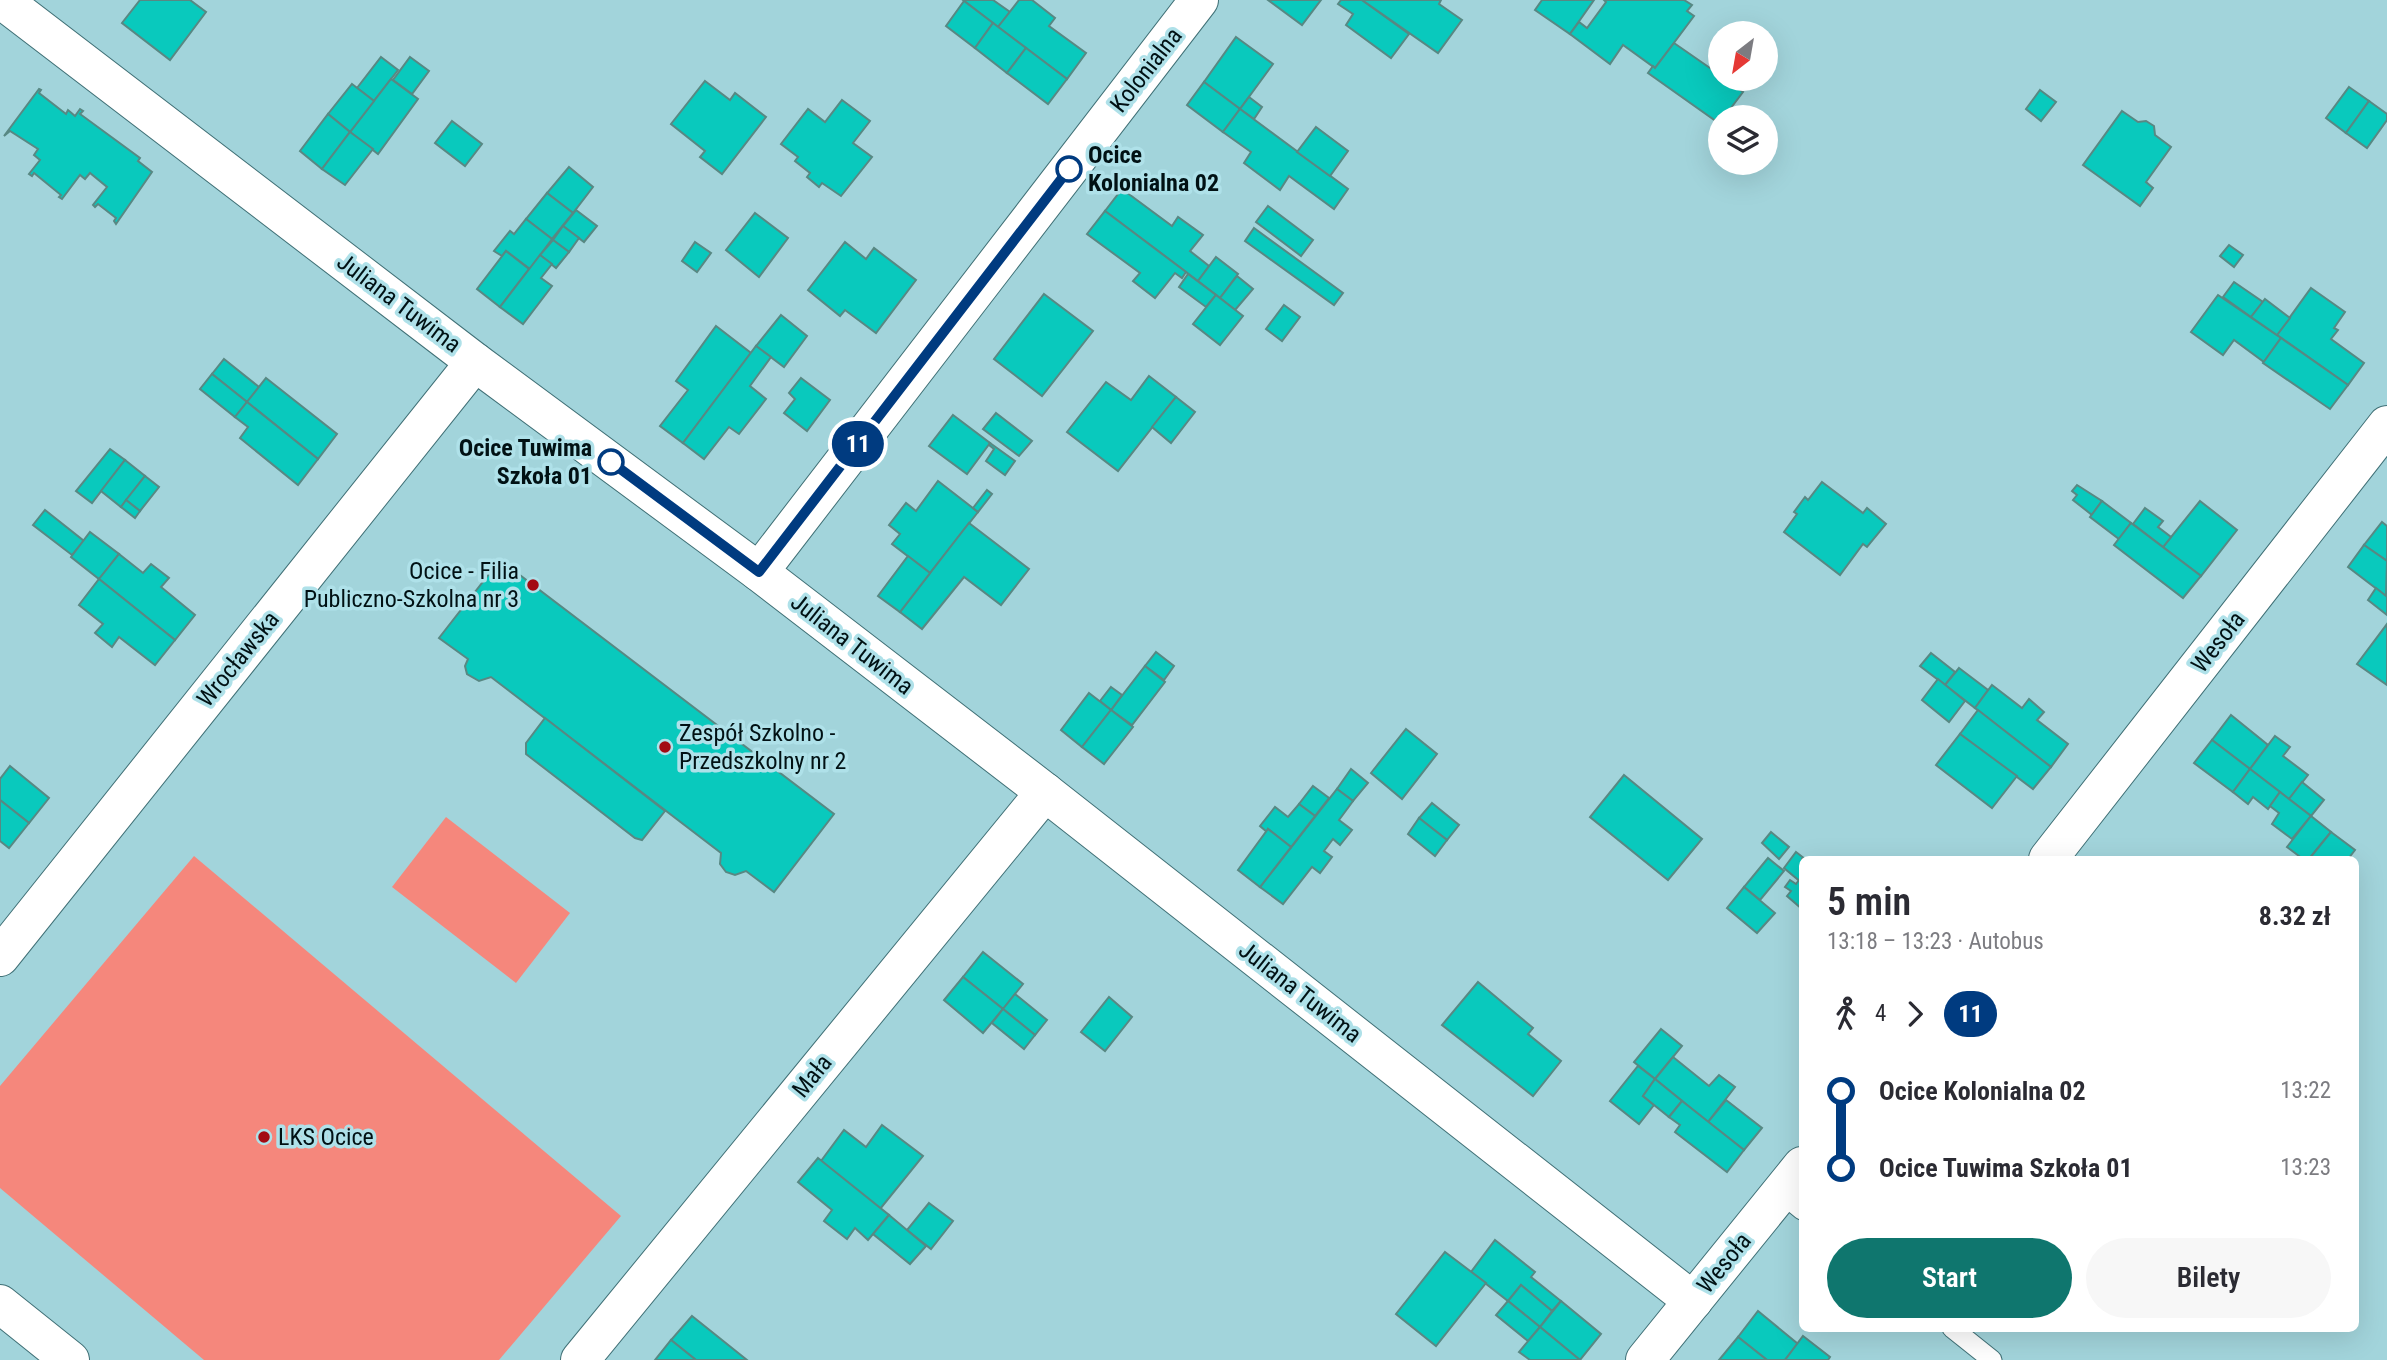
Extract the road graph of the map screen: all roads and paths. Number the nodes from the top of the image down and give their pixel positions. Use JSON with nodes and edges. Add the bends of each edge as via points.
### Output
{"nodes":[{"id":1,"x":2,"y":0,"type":"edge"},
{"id":2,"x":1199,"y":0,"type":"edge"},
{"id":3,"x":475,"y":362,"type":"junction"},
{"id":4,"x":2387,"y":425,"type":"edge"},
{"id":5,"x":759,"y":572,"type":"junction"},
{"id":6,"x":1045,"y":792,"type":"junction"},
{"id":7,"x":2050,"y":856,"type":"edge"},
{"id":8,"x":0,"y":957,"type":"edge"},
{"id":9,"x":1795,"y":1190,"type":"edge"},
{"id":10,"x":1693,"y":1301,"type":"junction"},
{"id":11,"x":0,"y":1304,"type":"edge"},
{"id":12,"x":1957,"y":1332,"type":"edge"},
{"id":13,"x":69,"y":1360,"type":"edge"},
{"id":14,"x":580,"y":1360,"type":"edge"},
{"id":15,"x":1645,"y":1360,"type":"edge"},
{"id":16,"x":1993,"y":1360,"type":"edge"}],
"edges":[{"from":1,"to":3,"type":"street","name":"Juliana Tuwima"},
{"from":2,"to":5,"type":"street","name":"Kolonialna"},
{"from":3,"to":5,"type":"street","name":"Juliana Tuwima"},
{"from":3,"to":8,"type":"street","name":"Wrocławska"},
{"from":4,"to":7,"type":"street","name":"Wesoła"},
{"from":5,"to":6,"type":"street","name":"Juliana Tuwima"},
{"from":6,"to":10,"type":"street","name":"Juliana Tuwima"},
{"from":6,"to":14,"type":"street","name":"Mała"},
{"from":9,"to":10,"type":"street","name":"Wesoła"},
{"from":10,"to":15,"type":"street","name":"Wesoła"},
{"from":11,"to":13,"type":"street"},
{"from":12,"to":16,"type":"lane"}]}
